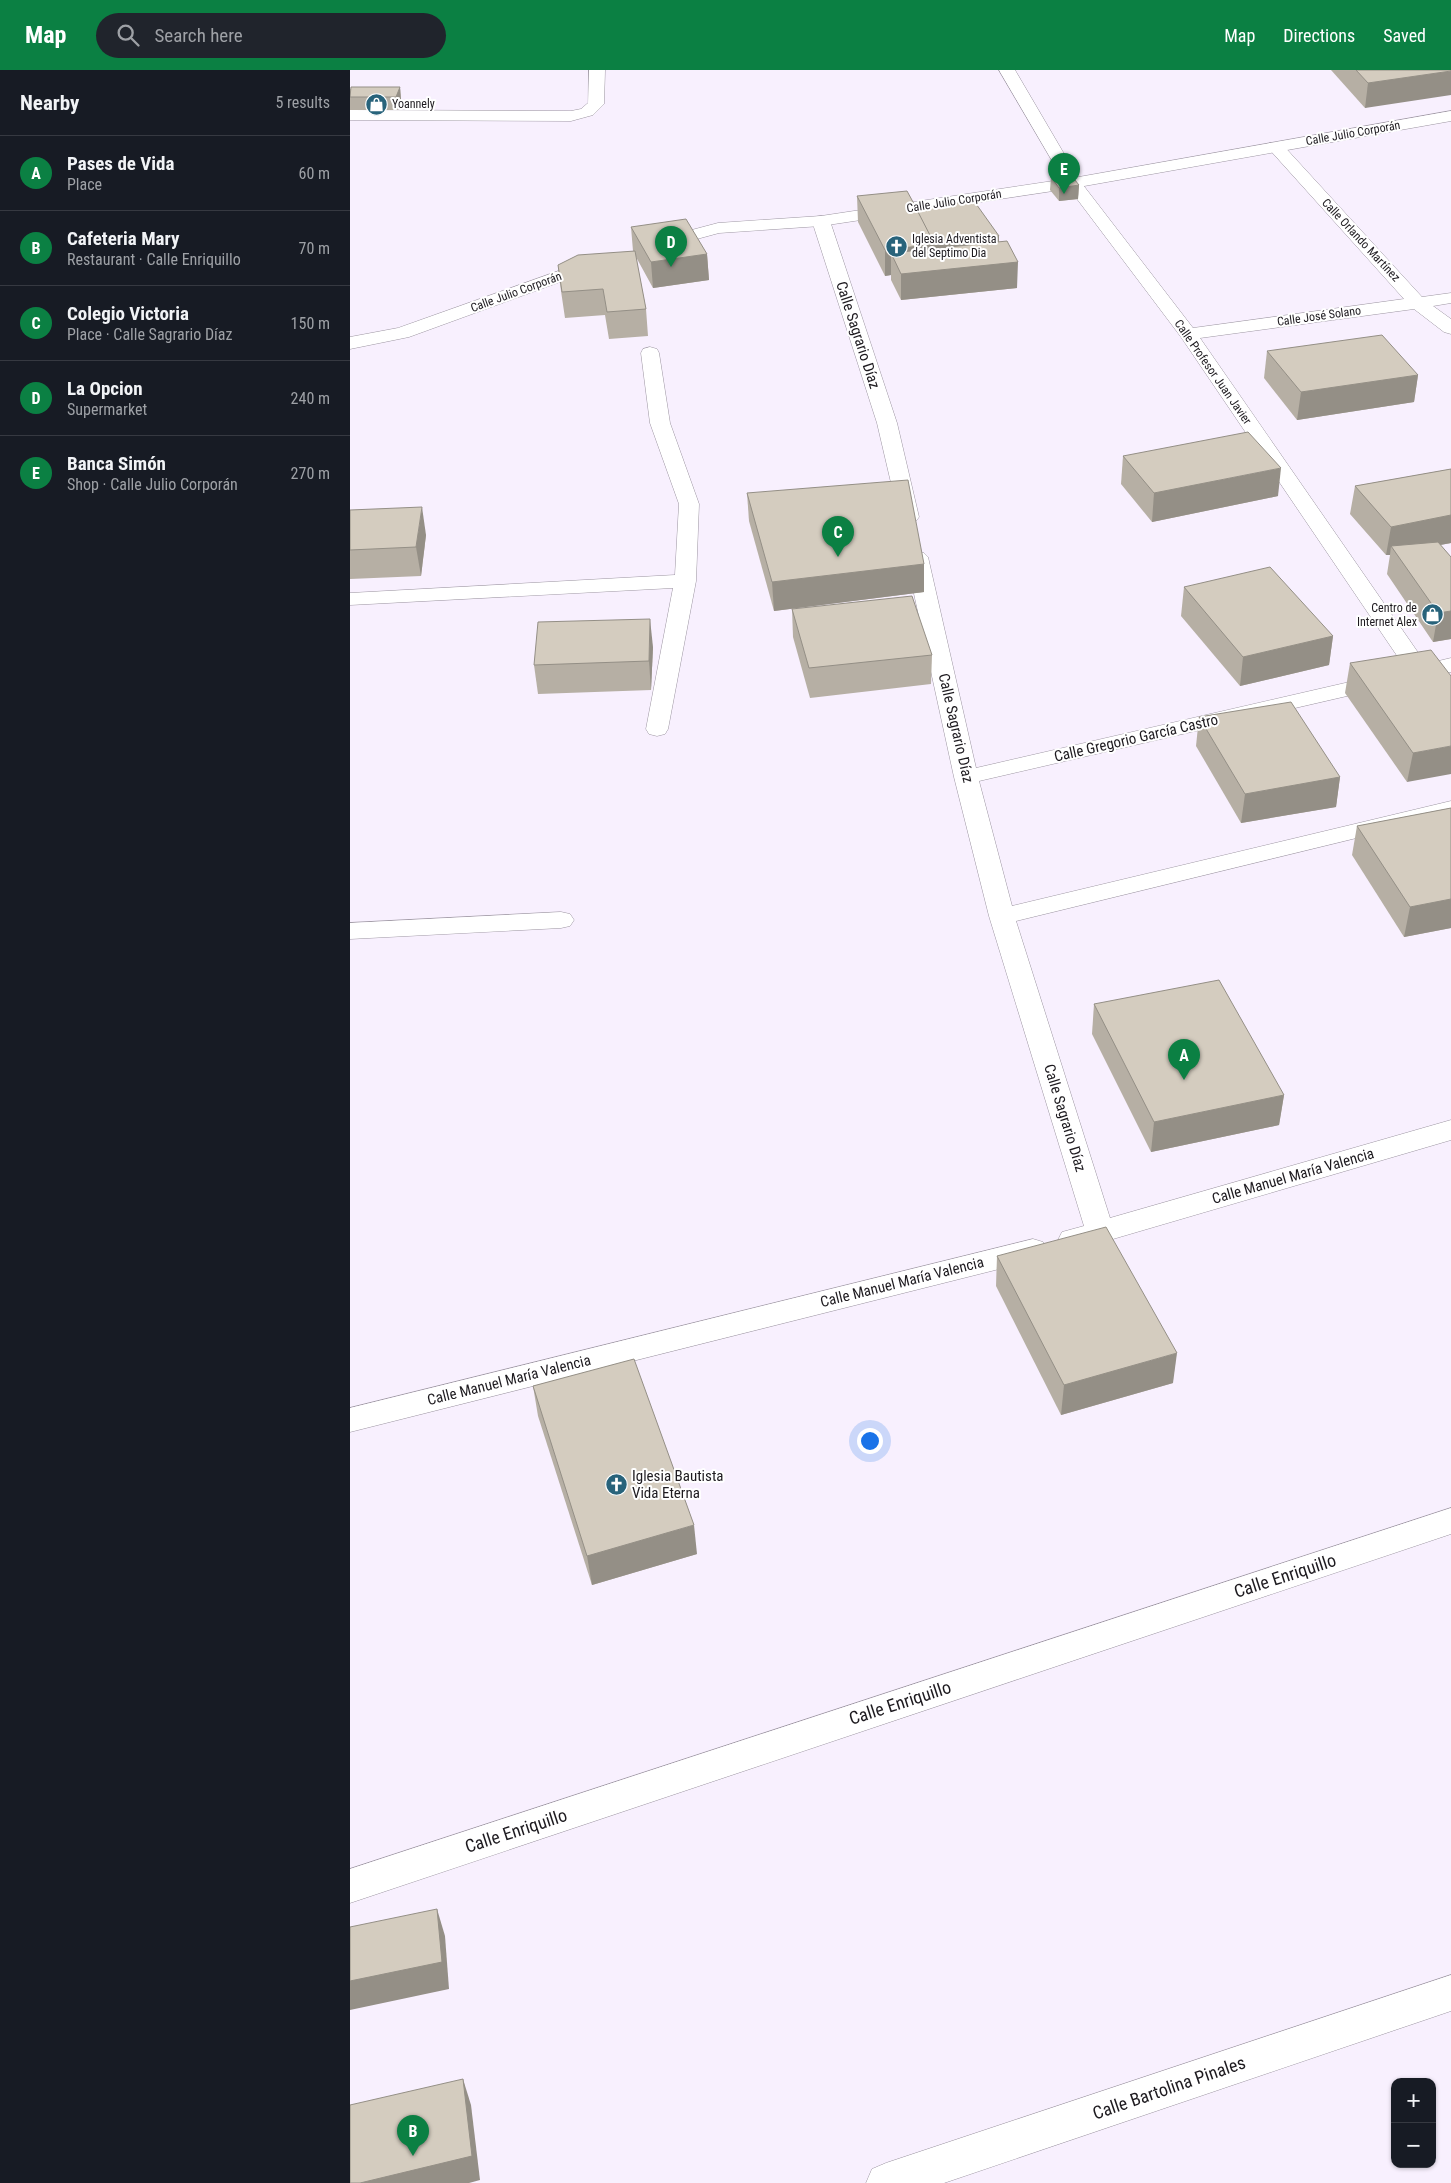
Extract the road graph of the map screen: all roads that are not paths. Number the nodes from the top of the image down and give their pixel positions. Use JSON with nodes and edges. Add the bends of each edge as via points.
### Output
{"nodes":[{"id":1,"x":597,"y":70,"type":"edge"},
{"id":2,"x":1007,"y":70,"type":"edge"},
{"id":3,"x":350,"y":115,"type":"edge"},
{"id":4,"x":1451,"y":116,"type":"edge"},
{"id":5,"x":1275,"y":146,"type":"junction"},
{"id":6,"x":1073,"y":183,"type":"junction"},
{"id":7,"x":821,"y":221,"type":"junction"},
{"id":8,"x":646,"y":248,"type":"edge"},
{"id":9,"x":609,"y":258,"type":"edge"},
{"id":10,"x":1451,"y":298,"type":"edge"},
{"id":11,"x":1418,"y":303,"type":"junction"},
{"id":12,"x":1451,"y":328,"type":"edge"},
{"id":13,"x":1188,"y":334,"type":"junction"},
{"id":14,"x":350,"y":343,"type":"edge"},
{"id":15,"x":650,"y":352,"type":"dead end"},
{"id":16,"x":685,"y":581,"type":"junction"},
{"id":17,"x":350,"y":599,"type":"edge"},
{"id":18,"x":1451,"y":665,"type":"edge"},
{"id":19,"x":1420,"y":672,"type":"junction"},
{"id":20,"x":657,"y":729,"type":"dead end"},
{"id":21,"x":966,"y":777,"type":"junction"},
{"id":22,"x":1451,"y":808,"type":"edge"},
{"id":23,"x":1002,"y":916,"type":"junction"},
{"id":24,"x":561,"y":920,"type":"dead end"},
{"id":25,"x":350,"y":931,"type":"edge"},
{"id":26,"x":1451,"y":1130,"type":"edge"},
{"id":27,"x":1100,"y":1233,"type":"junction"},
{"id":28,"x":350,"y":1420,"type":"edge"},
{"id":29,"x":1451,"y":1521,"type":"edge"},
{"id":30,"x":350,"y":1886,"type":"edge"},
{"id":31,"x":1451,"y":1993,"type":"edge"},
{"id":32,"x":886,"y":2183,"type":"edge"}],
"edges":[{"from":1,"to":3,"type":"street","via":[[596,104],[587,112],[571,116]]},
{"from":2,"to":6,"type":"street","name":"Calle Profesor Juan Javier"},
{"from":4,"to":5,"type":"street","name":"Calle Julio Corporán"},
{"from":5,"to":6,"type":"street","name":"Calle Julio Corporán"},
{"from":5,"to":11,"type":"street","name":"Calle Orlando Martínez"},
{"from":6,"to":7,"type":"street","name":"Calle Julio Corporán"},
{"from":6,"to":13,"type":"street","name":"Calle Profesor Juan Javier"},
{"from":7,"to":8,"type":"street","name":"Calle Julio Corporán","via":[[718,228]]},
{"from":7,"to":21,"type":"street","name":"Calle Sagrario Díaz","via":[[887,423]]},
{"from":9,"to":14,"type":"street","name":"Calle Julio Corporán","via":[[402,333]]},
{"from":10,"to":11,"type":"street","name":"Calle José Solano"},
{"from":11,"to":12,"type":"street","name":"Calle Orlando Martínez"},
{"from":11,"to":13,"type":"street","name":"Calle José Solano"},
{"from":13,"to":19,"type":"street","name":"Calle Profesor Juan Javier"},
{"from":15,"to":16,"type":"street","via":[[660,423],[689,504]]},
{"from":16,"to":17,"type":"street"},
{"from":16,"to":20,"type":"street"},
{"from":18,"to":19,"type":"street","name":"Calle Gregorio García Castro"},
{"from":19,"to":21,"type":"street","name":"Calle Gregorio García Castro"},
{"from":21,"to":23,"type":"street","name":"Calle Sagrario Díaz"},
{"from":22,"to":23,"type":"street"},
{"from":23,"to":27,"type":"street","name":"Calle Sagrario Díaz"},
{"from":24,"to":25,"type":"street"},
{"from":26,"to":27,"type":"street","name":"Calle Manuel María Valencia"},
{"from":27,"to":28,"type":"street","name":"Calle Manuel María Valencia"},
{"from":29,"to":30,"type":"street","name":"Calle Enriquillo"},
{"from":31,"to":32,"type":"street","name":"Calle Bartolina Pinales"}]}
